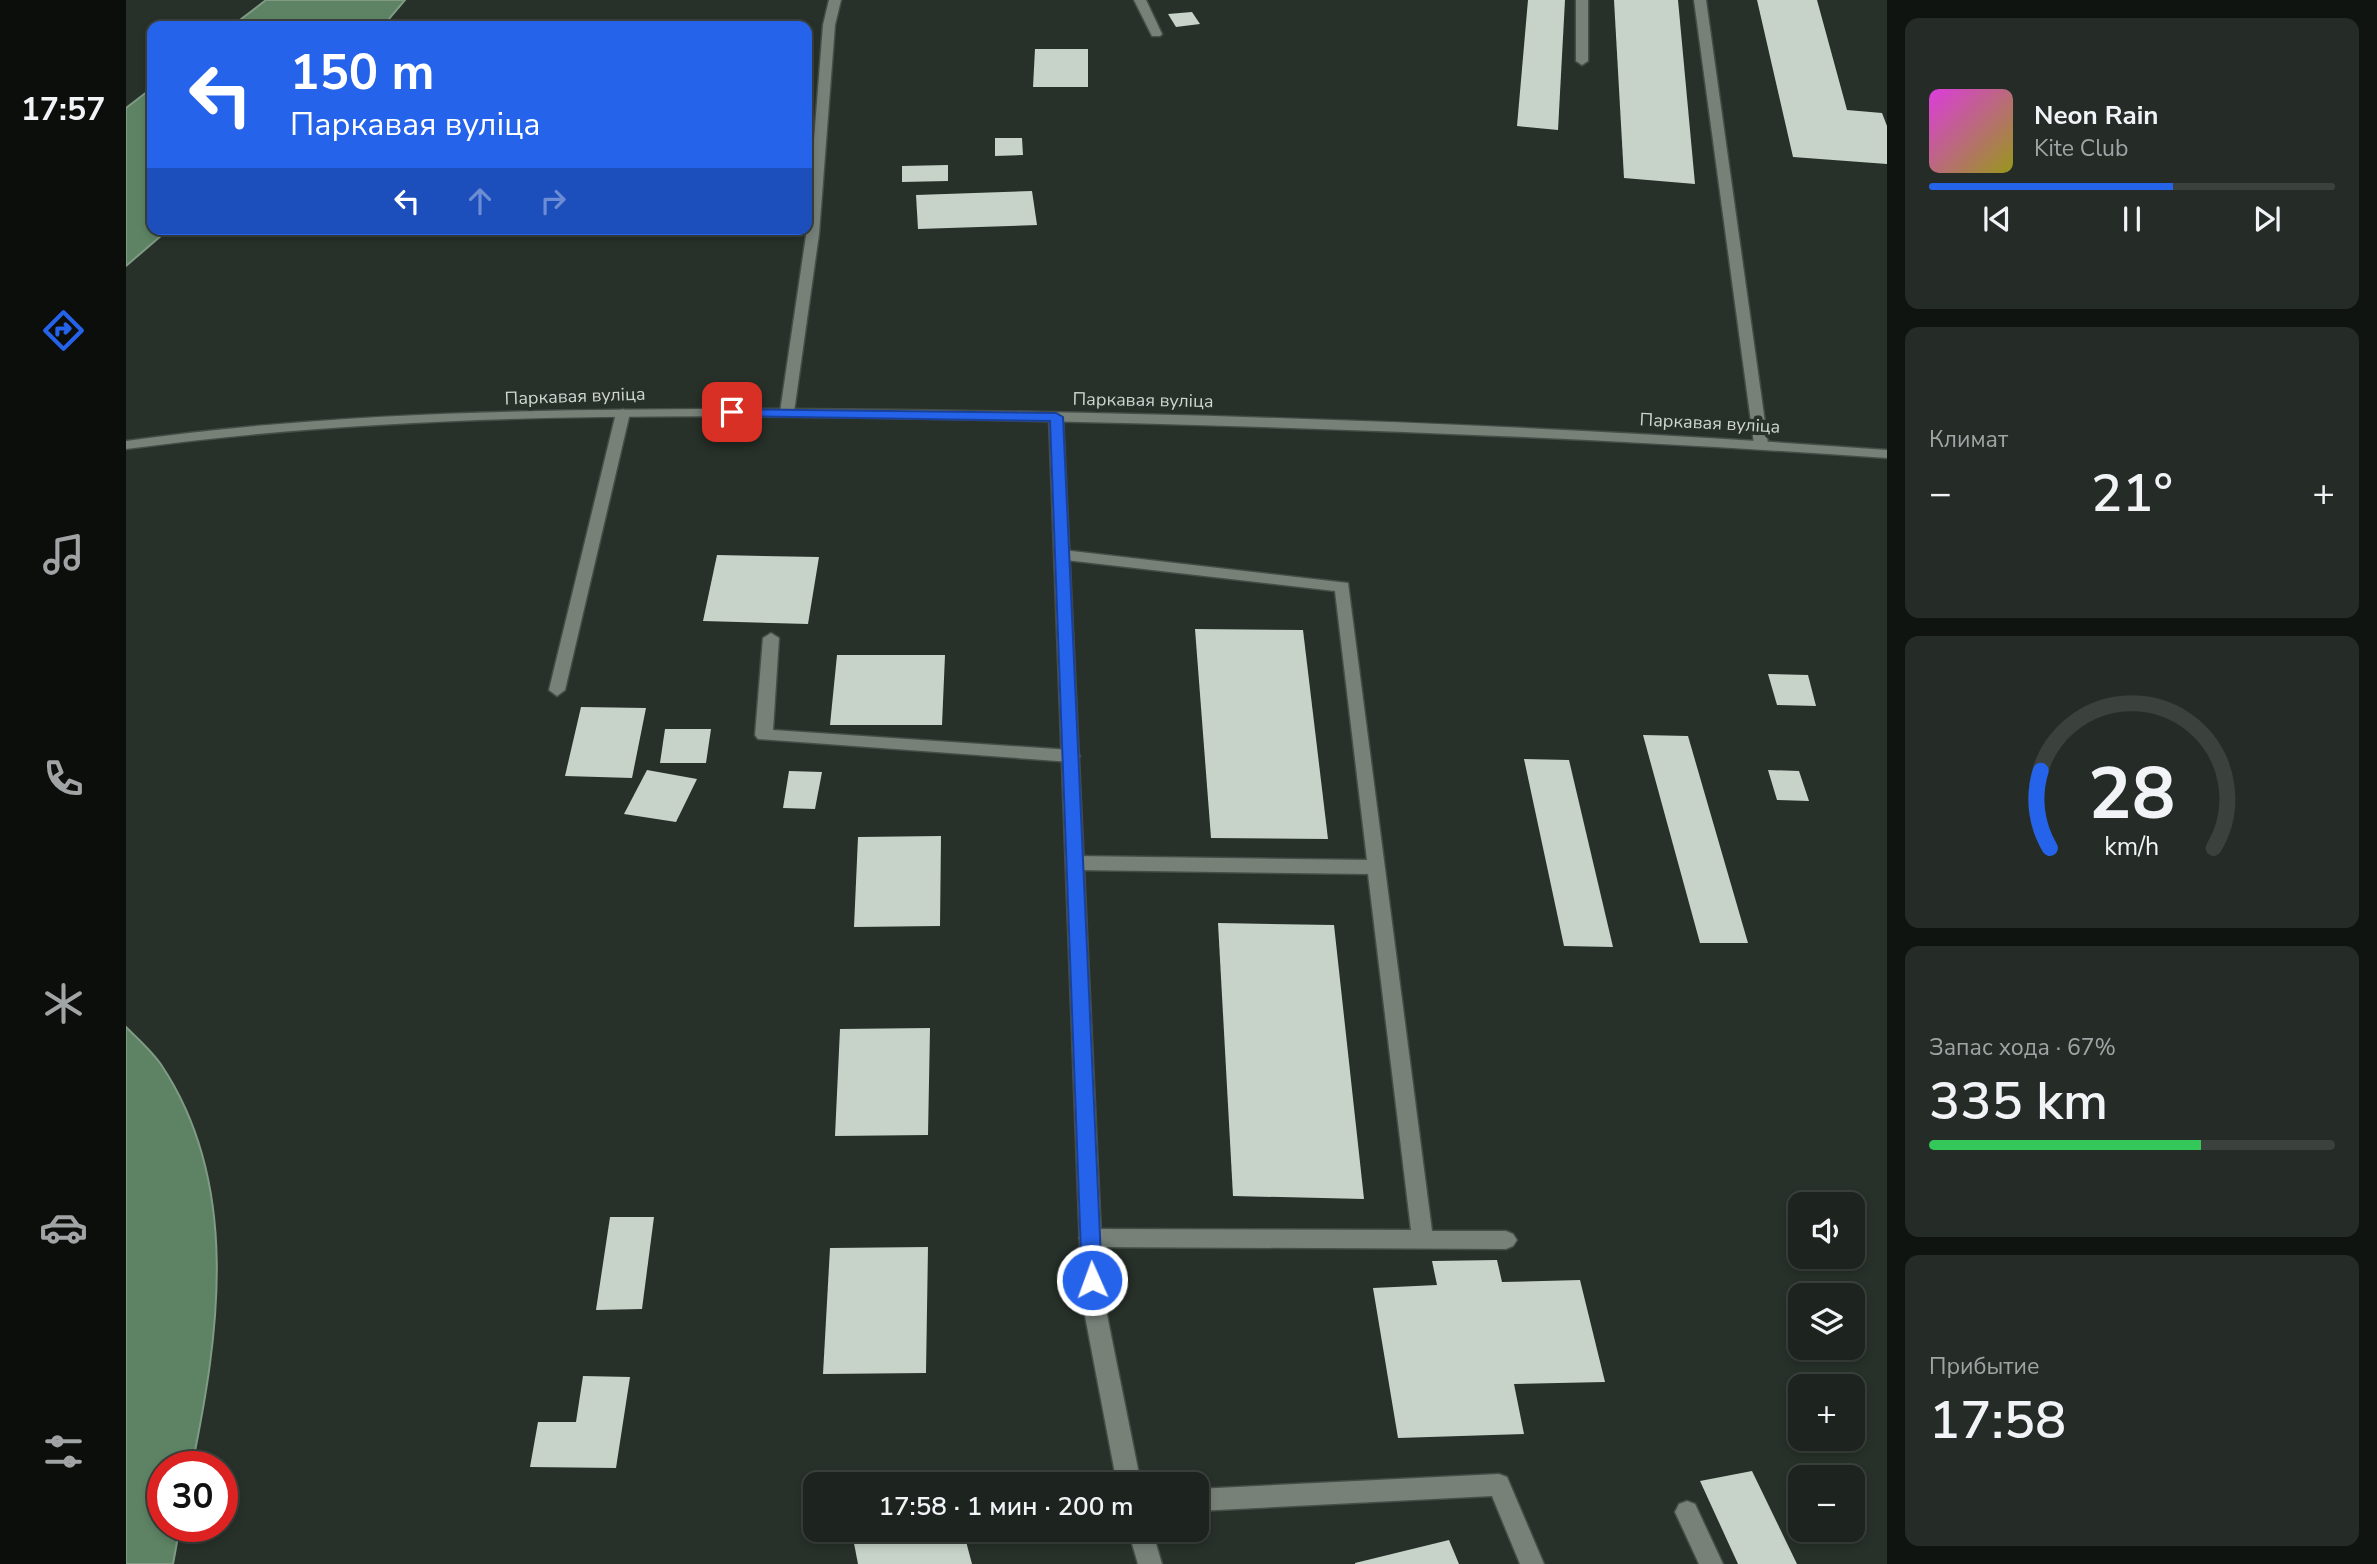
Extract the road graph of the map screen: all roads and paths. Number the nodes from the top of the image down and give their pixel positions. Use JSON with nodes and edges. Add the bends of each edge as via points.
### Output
{"nodes":[{"id":1,"x":835,"y":0,"type":"edge"},
{"id":2,"x":1140,"y":0,"type":"edge"},
{"id":3,"x":1581,"y":0,"type":"edge"},
{"id":4,"x":1700,"y":0,"type":"edge"},
{"id":5,"x":1156,"y":34,"type":"dead end"},
{"id":6,"x":1582,"y":61,"type":"dead end"},
{"id":7,"x":787,"y":412,"type":"junction"},
{"id":8,"x":623,"y":413,"type":"junction"},
{"id":9,"x":1056,"y":417,"type":"junction"},
{"id":10,"x":1761,"y":444,"type":"junction"},
{"id":11,"x":126,"y":445,"type":"edge"},
{"id":12,"x":1887,"y":454,"type":"edge"},
{"id":13,"x":1063,"y":555,"type":"junction"},
{"id":14,"x":771,"y":638,"type":"dead end"},
{"id":15,"x":557,"y":690,"type":"dead end"},
{"id":16,"x":1072,"y":756,"type":"junction"},
{"id":17,"x":1077,"y":863,"type":"junction"},
{"id":18,"x":1377,"y":867,"type":"junction"},
{"id":19,"x":1090,"y":1238,"type":"junction"},
{"id":20,"x":1423,"y":1240,"type":"junction"},
{"id":21,"x":1506,"y":1240,"type":"dead end"},
{"id":22,"x":1127,"y":1472,"type":"edge"},
{"id":23,"x":1209,"y":1499,"type":"edge"},
{"id":24,"x":1687,"y":1511,"type":"dead end"},
{"id":25,"x":1144,"y":1542,"type":"edge"},
{"id":26,"x":1150,"y":1564,"type":"edge"},
{"id":27,"x":1532,"y":1564,"type":"edge"},
{"id":28,"x":1710,"y":1564,"type":"edge"}],
"edges":[{"from":1,"to":7,"type":"street","via":[[829,25],[813,234]]},
{"from":2,"to":5,"type":"street"},
{"from":3,"to":6,"type":"street"},
{"from":4,"to":10,"type":"street"},
{"from":7,"to":8,"type":"street","name":"Паркавая вуліца"},
{"from":7,"to":9,"type":"street","name":"Паркавая вуліца"},
{"from":8,"to":11,"type":"street","name":"Паркавая вуліца","via":[[384,421]]},
{"from":8,"to":15,"type":"street"},
{"from":9,"to":10,"type":"street","name":"Паркавая вуліца"},
{"from":9,"to":13,"type":"street"},
{"from":10,"to":12,"type":"street","name":"Паркавая вуліца"},
{"from":13,"to":16,"type":"street"},
{"from":13,"to":18,"type":"street","via":[[1342,587]]},
{"from":14,"to":16,"type":"street","via":[[764,735]]},
{"from":16,"to":17,"type":"street"},
{"from":17,"to":18,"type":"street"},
{"from":17,"to":19,"type":"street"},
{"from":18,"to":20,"type":"street"},
{"from":19,"to":20,"type":"street"},
{"from":19,"to":22,"type":"street","via":[[1093,1300]]},
{"from":20,"to":21,"type":"street"},
{"from":23,"to":27,"type":"street","via":[[1499,1485]]},
{"from":24,"to":28,"type":"street"},
{"from":25,"to":26,"type":"street"}]}
